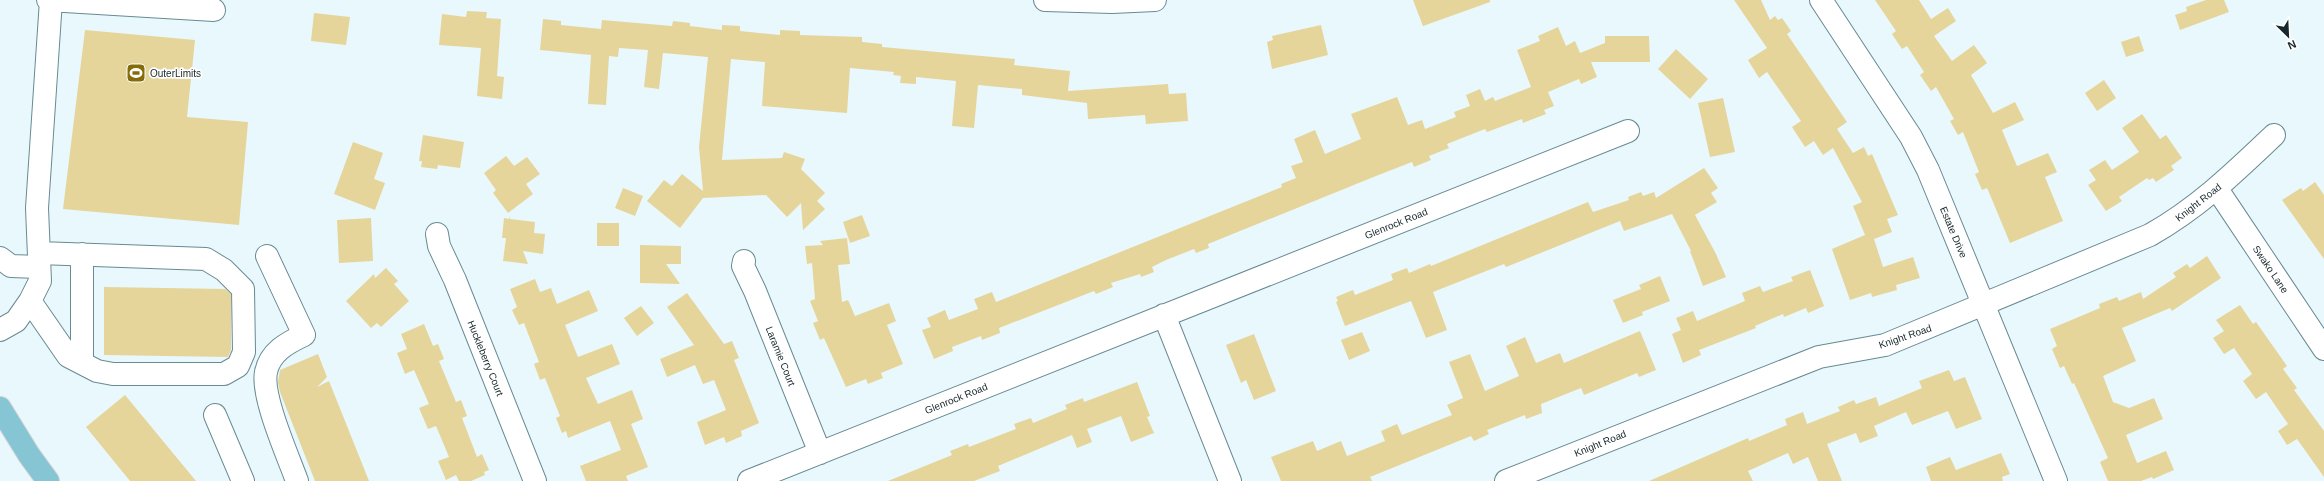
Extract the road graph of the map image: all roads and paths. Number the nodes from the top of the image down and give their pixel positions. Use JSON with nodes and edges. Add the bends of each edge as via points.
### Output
{"nodes":[{"id":1,"x":48,"y":0,"type":"edge"},
{"id":2,"x":51,"y":0,"type":"edge"},
{"id":3,"x":1046,"y":0,"type":"edge"},
{"id":4,"x":1155,"y":0,"type":"edge"},
{"id":5,"x":1821,"y":0,"type":"edge"},
{"id":6,"x":214,"y":10,"type":"dead end"},
{"id":7,"x":1628,"y":131,"type":"dead end"},
{"id":8,"x":2274,"y":135,"type":"dead end"},
{"id":9,"x":2217,"y":189,"type":"junction"},
{"id":10,"x":437,"y":234,"type":"dead end"},
{"id":11,"x":82,"y":254,"type":"junction"},
{"id":12,"x":267,"y":256,"type":"dead end"},
{"id":13,"x":0,"y":258,"type":"edge"},
{"id":14,"x":39,"y":260,"type":"junction"},
{"id":15,"x":744,"y":261,"type":"dead end"},
{"id":16,"x":30,"y":301,"type":"junction"},
{"id":17,"x":1984,"y":305,"type":"junction"},
{"id":18,"x":1164,"y":315,"type":"junction"},
{"id":19,"x":0,"y":330,"type":"edge"},
{"id":20,"x":2324,"y":349,"type":"edge"},
{"id":21,"x":82,"y":363,"type":"junction"},
{"id":22,"x":0,"y":408,"type":"edge"},
{"id":23,"x":215,"y":415,"type":"dead end"},
{"id":24,"x":820,"y":453,"type":"junction"},
{"id":25,"x":1228,"y":477,"type":"edge"},
{"id":26,"x":48,"y":481,"type":"edge"},
{"id":27,"x":243,"y":481,"type":"edge"},
{"id":28,"x":296,"y":481,"type":"edge"},
{"id":29,"x":535,"y":481,"type":"edge"},
{"id":30,"x":749,"y":481,"type":"edge"},
{"id":31,"x":1506,"y":481,"type":"edge"},
{"id":32,"x":2056,"y":481,"type":"edge"}],
"edges":[{"from":1,"to":2,"type":"street"},
{"from":2,"to":6,"type":"street"},
{"from":2,"to":14,"type":"street","via":[[37,208]]},
{"from":3,"to":4,"type":"street"},
{"from":5,"to":17,"type":"street","name":"Estate Drive","via":[[1911,137],[1928,170]]},
{"from":7,"to":18,"type":"street","name":"Glenrock Road"},
{"from":8,"to":9,"type":"street","name":"Knight Road"},
{"from":9,"to":17,"type":"street","name":"Knight Road","via":[[2180,218],[2150,235]]},
{"from":9,"to":20,"type":"street","name":"Swako Lane"},
{"from":10,"to":29,"type":"street","name":"Huckleberry Court","via":[[439,246]]},
{"from":11,"to":14,"type":"street"},
{"from":11,"to":21,"type":"street"},
{"from":11,"to":21,"type":"street","via":[[206,259],[224,270],[243,289],[244,352],[238,366],[224,374],[113,374],[97,371]]},
{"from":12,"to":28,"type":"street","via":[[304,336],[289,342],[277,352],[266,372],[268,397]]},
{"from":13,"to":14,"type":"street","via":[[11,266]]},
{"from":14,"to":16,"type":"street","via":[[40,281]]},
{"from":15,"to":24,"type":"street","name":"Laramie Court","via":[[743,266]]},
{"from":16,"to":19,"type":"street","via":[[16,321]]},
{"from":16,"to":21,"type":"street","via":[[68,356]]},
{"from":17,"to":31,"type":"street","name":"Knight Road","via":[[1886,345],[1818,357]]},
{"from":17,"to":32,"type":"street","name":"Estate Drive"},
{"from":18,"to":24,"type":"street","name":"Glenrock Road"},
{"from":18,"to":25,"type":"street"},
{"from":22,"to":26,"type":"main road"},
{"from":23,"to":27,"type":"street"},
{"from":24,"to":30,"type":"street","name":"Glenrock Road"}]}
